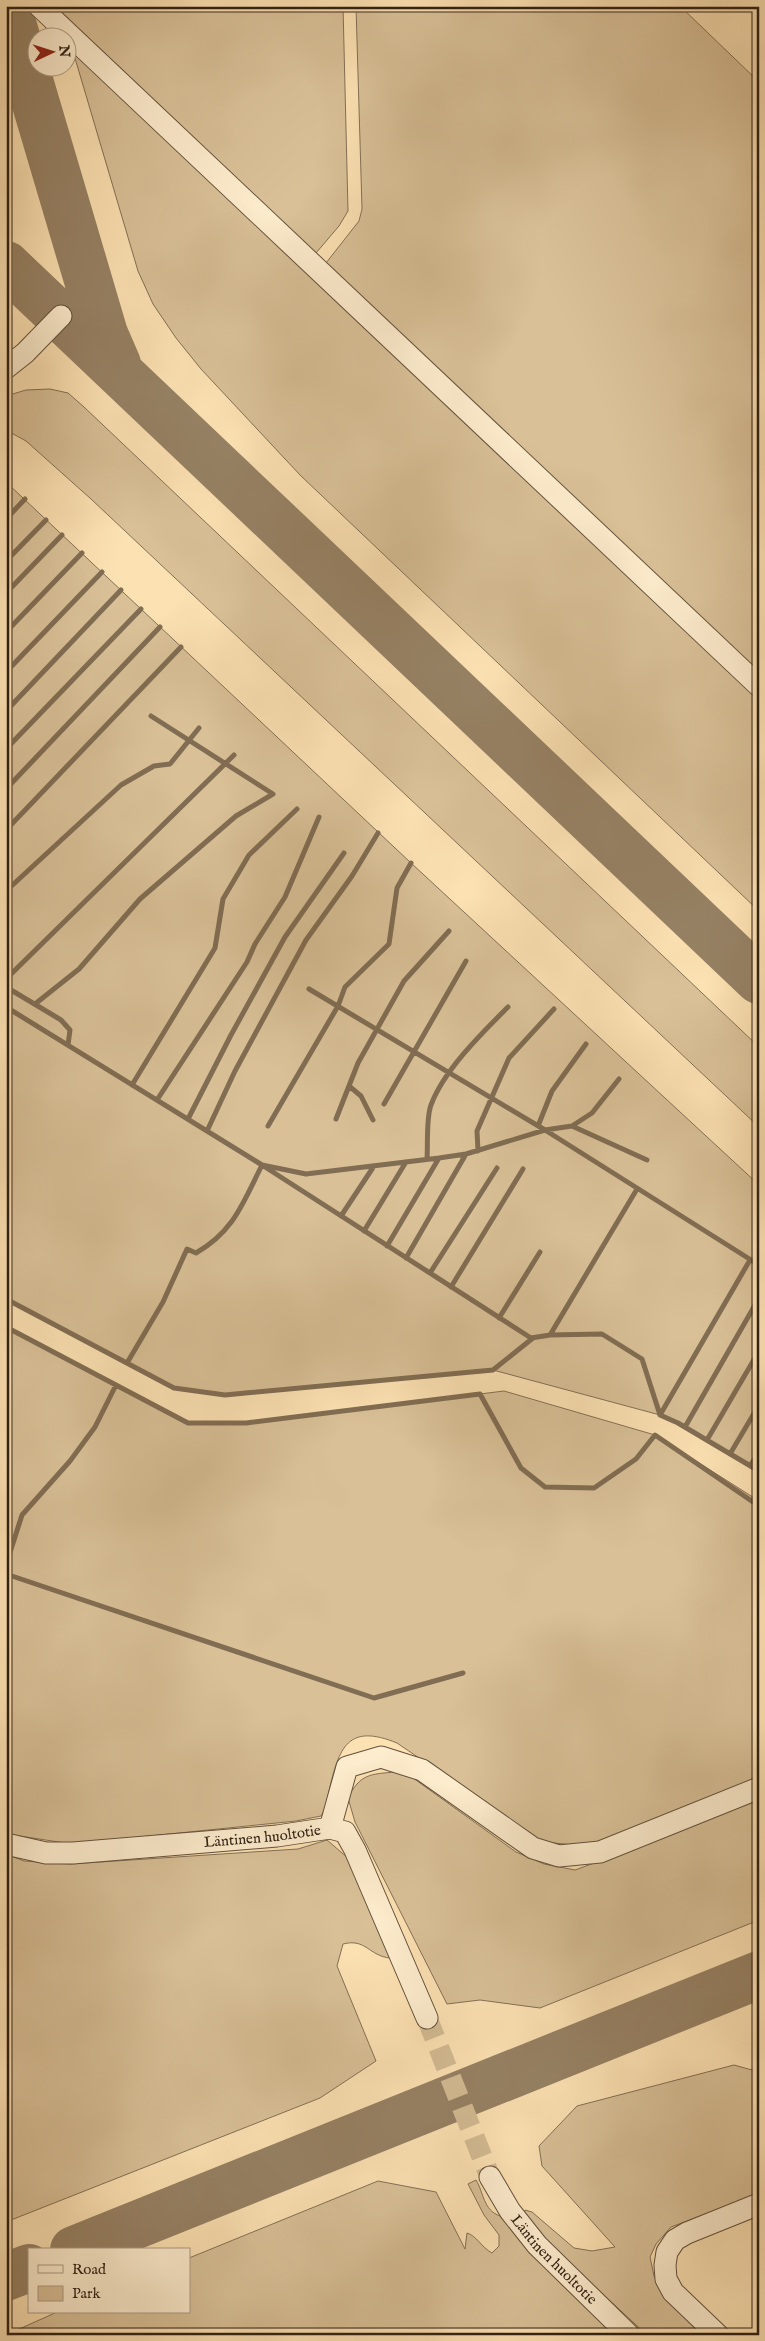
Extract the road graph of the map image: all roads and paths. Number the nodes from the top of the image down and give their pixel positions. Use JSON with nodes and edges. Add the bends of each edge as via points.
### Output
{"nodes":[{"id":1,"x":39,"y":6,"type":"edge"},
{"id":2,"x":60,"y":316,"type":"dead end"},
{"id":3,"x":6,"y":368,"type":"edge"},
{"id":4,"x":759,"y":686,"type":"edge"},
{"id":5,"x":759,"y":1788,"type":"edge"},
{"id":6,"x":330,"y":1828,"type":"junction"},
{"id":7,"x":6,"y":1844,"type":"edge"},
{"id":8,"x":427,"y":2018,"type":"tunnel mouth"},
{"id":9,"x":490,"y":2176,"type":"tunnel mouth"},
{"id":10,"x":759,"y":2204,"type":"edge"},
{"id":11,"x":629,"y":2335,"type":"edge"},
{"id":12,"x":718,"y":2335,"type":"edge"}],
"edges":[{"from":1,"to":4,"type":"lane"},
{"from":2,"to":3,"type":"lane","via":[[26,353]]},
{"from":5,"to":6,"type":"lane","via":[[600,1852],[559,1856],[533,1848],[422,1770],[381,1757],[348,1767]]},
{"from":6,"to":7,"type":"lane","name":"Läntinen huoltotie","via":[[277,1836],[74,1853],[46,1852]]},
{"from":6,"to":8,"type":"lane","name":"Läntinen huoltotie","via":[[345,1832],[355,1850]]},
{"from":9,"to":11,"type":"lane","name":"Läntinen huoltotie","via":[[510,2211],[536,2245]]},
{"from":10,"to":12,"type":"lane","via":[[687,2233],[676,2240],[667,2252],[666,2279],[673,2292]]}]}
